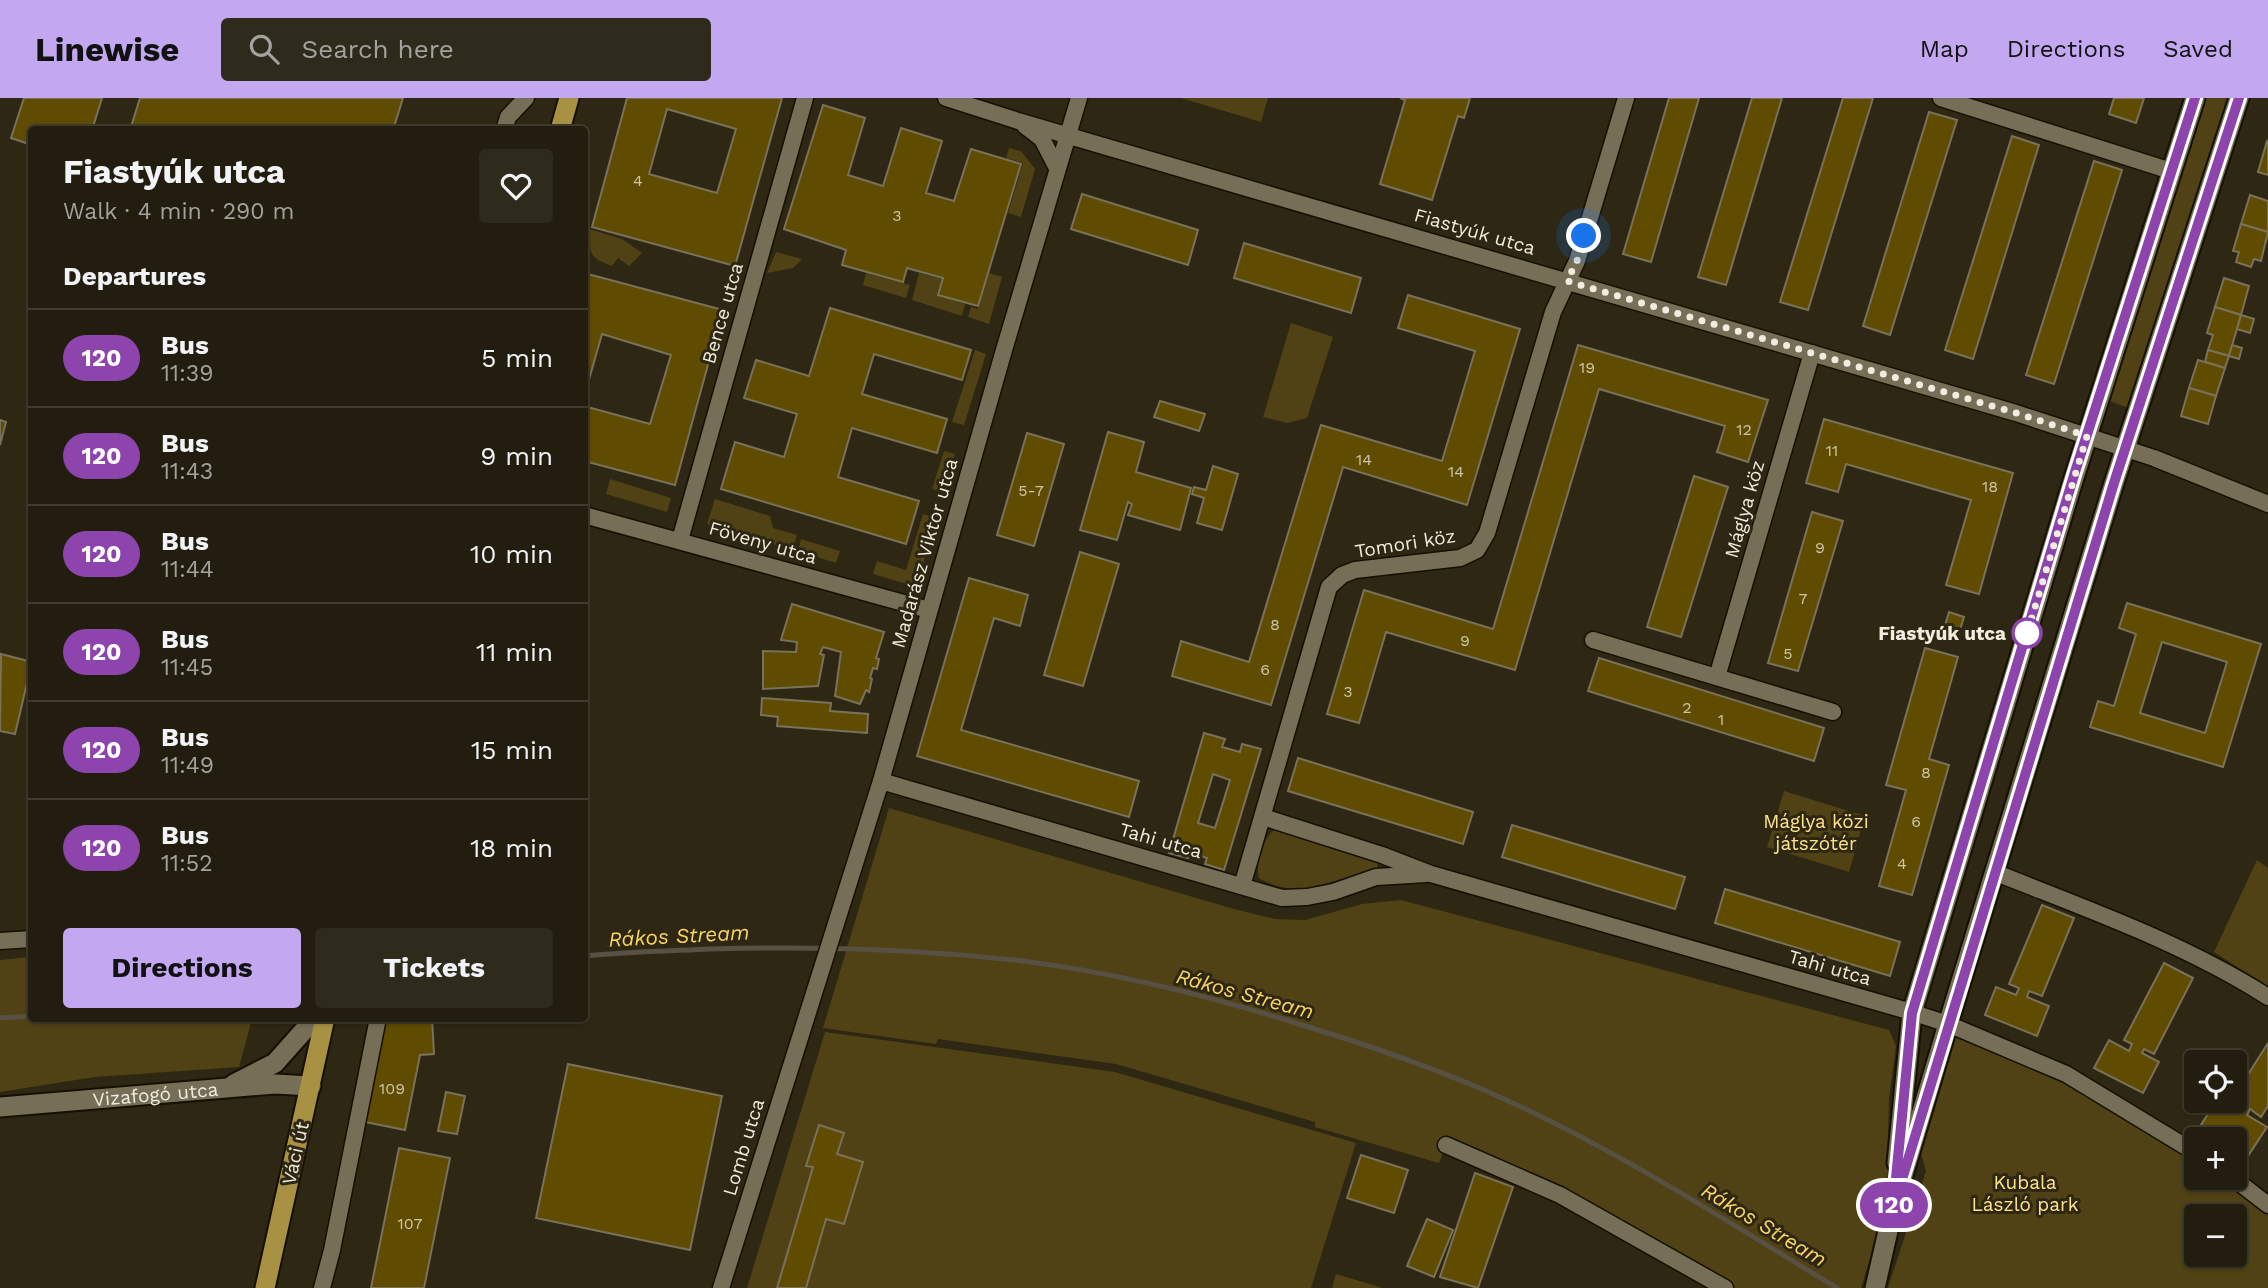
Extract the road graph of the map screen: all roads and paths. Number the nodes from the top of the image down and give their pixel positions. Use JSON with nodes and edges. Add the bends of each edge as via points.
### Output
{"nodes":[{"id":1,"x":526,"y":98,"type":"edge"},
{"id":2,"x":569,"y":98,"type":"edge"},
{"id":3,"x":805,"y":98,"type":"edge"},
{"id":4,"x":946,"y":98,"type":"edge"},
{"id":5,"x":1079,"y":98,"type":"edge"},
{"id":6,"x":1626,"y":98,"type":"edge"},
{"id":7,"x":1941,"y":98,"type":"edge"},
{"id":8,"x":2195,"y":98,"type":"edge"},
{"id":9,"x":2239,"y":98,"type":"edge"},
{"id":10,"x":1018,"y":121,"type":"junction"},
{"id":11,"x":506,"y":123,"type":"edge"},
{"id":12,"x":562,"y":126,"type":"edge"},
{"id":13,"x":1068,"y":135,"type":"junction"},
{"id":14,"x":1057,"y":168,"type":"junction"},
{"id":15,"x":2171,"y":172,"type":"junction"},
{"id":16,"x":1567,"y":281,"type":"junction"},
{"id":17,"x":1812,"y":353,"type":"junction"},
{"id":18,"x":2087,"y":436,"type":"junction"},
{"id":19,"x":2125,"y":447,"type":"junction"},
{"id":20,"x":2268,"y":504,"type":"edge"},
{"id":21,"x":588,"y":515,"type":"edge"},
{"id":22,"x":680,"y":540,"type":"junction"},
{"id":23,"x":929,"y":610,"type":"junction"},
{"id":24,"x":1593,"y":639,"type":"dead end"},
{"id":25,"x":1717,"y":677,"type":"junction"},
{"id":26,"x":1833,"y":712,"type":"dead end"},
{"id":27,"x":881,"y":781,"type":"junction"},
{"id":28,"x":1263,"y":817,"type":"junction"},
{"id":29,"x":1994,"y":872,"type":"junction"},
{"id":30,"x":1432,"y":874,"type":"junction"},
{"id":31,"x":1241,"y":886,"type":"junction"},
{"id":32,"x":28,"y":939,"type":"edge"},
{"id":33,"x":0,"y":941,"type":"edge"},
{"id":34,"x":2268,"y":997,"type":"edge"},
{"id":35,"x":1912,"y":1013,"type":"junction"},
{"id":36,"x":805,"y":1018,"type":"joint"},
{"id":37,"x":311,"y":1022,"type":"edge"},
{"id":38,"x":324,"y":1022,"type":"edge"},
{"id":39,"x":377,"y":1022,"type":"edge"},
{"id":40,"x":1948,"y":1024,"type":"junction"},
{"id":41,"x":311,"y":1086,"type":"junction"},
{"id":42,"x":227,"y":1088,"type":"junction"},
{"id":43,"x":0,"y":1107,"type":"edge"},
{"id":44,"x":1446,"y":1145,"type":"dead end"},
{"id":45,"x":2184,"y":1146,"type":"edge"},
{"id":46,"x":2247,"y":1189,"type":"edge"},
{"id":47,"x":2268,"y":1205,"type":"edge"},
{"id":48,"x":1893,"y":1209,"type":"junction"},
{"id":49,"x":1877,"y":1281,"type":"edge"},
{"id":50,"x":265,"y":1288,"type":"edge"},
{"id":51,"x":322,"y":1288,"type":"edge"},
{"id":52,"x":721,"y":1288,"type":"edge"},
{"id":53,"x":1725,"y":1288,"type":"edge"}],
"edges":[{"from":1,"to":11,"type":"street"},
{"from":2,"to":12,"type":"main road"},
{"from":3,"to":22,"type":"street","name":"Bence utca"},
{"from":4,"to":10,"type":"street","name":"Fiastyúk utca"},
{"from":5,"to":13,"type":"street","name":"Madarász Viktor utca"},
{"from":6,"to":16,"type":"street"},
{"from":7,"to":15,"type":"street"},
{"from":8,"to":15,"type":"street"},
{"from":9,"to":19,"type":"street"},
{"from":10,"to":13,"type":"street","name":"Fiastyúk utca"},
{"from":10,"to":14,"type":"street","via":[[1042,139]]},
{"from":13,"to":14,"type":"street","name":"Madarász Viktor utca"},
{"from":13,"to":16,"type":"street","name":"Fiastyúk utca"},
{"from":14,"to":23,"type":"street","name":"Madarász Viktor utca"},
{"from":15,"to":18,"type":"street"},
{"from":16,"to":17,"type":"street","name":"Fiastyúk utca"},
{"from":16,"to":28,"type":"street","name":"Tomori köz","via":[[1553,312],[1487,533],[1477,550],[1460,558],[1355,570],[1329,587]]},
{"from":17,"to":18,"type":"street","name":"Fiastyúk utca"},
{"from":17,"to":25,"type":"street","name":"Máglya köz"},
{"from":18,"to":19,"type":"street","name":"Fiastyúk utca"},
{"from":18,"to":35,"type":"street"},
{"from":19,"to":20,"type":"street","name":"Fiastyúk utca"},
{"from":19,"to":29,"type":"street"},
{"from":21,"to":22,"type":"street","name":"Föveny utca"},
{"from":22,"to":23,"type":"street","name":"Föveny utca"},
{"from":23,"to":27,"type":"street","name":"Madarász Viktor utca"},
{"from":24,"to":25,"type":"street"},
{"from":25,"to":26,"type":"street"},
{"from":27,"to":31,"type":"street","name":"Tahi utca"},
{"from":27,"to":36,"type":"street","name":"Madarász Viktor utca"},
{"from":28,"to":30,"type":"street","name":"Tahi utca"},
{"from":28,"to":31,"type":"street","name":"Tomori köz"},
{"from":29,"to":34,"type":"street","via":[[2151,937]]},
{"from":29,"to":40,"type":"street"},
{"from":30,"to":31,"type":"street","name":"Tahi utca","via":[[1376,877],[1307,897],[1282,898]]},
{"from":30,"to":35,"type":"street","name":"Tahi utca"},
{"from":32,"to":33,"type":"street"},
{"from":35,"to":40,"type":"street","name":"Tahi utca"},
{"from":35,"to":48,"type":"street"},
{"from":36,"to":52,"type":"street","name":"Lomb utca"},
{"from":37,"to":42,"type":"street","via":[[275,1063]]},
{"from":38,"to":41,"type":"main road","name":"Váci út"},
{"from":39,"to":51,"type":"street"},
{"from":40,"to":45,"type":"street","name":"Tahi utca","via":[[2066,1074]]},
{"from":40,"to":48,"type":"street"},
{"from":41,"to":42,"type":"street","name":"Vizafogó utca"},
{"from":41,"to":50,"type":"main road","name":"Váci út"},
{"from":42,"to":43,"type":"street","name":"Vizafogó utca"},
{"from":44,"to":53,"type":"street","via":[[1560,1195]]},
{"from":46,"to":47,"type":"street"},
{"from":48,"to":49,"type":"street"}]}
